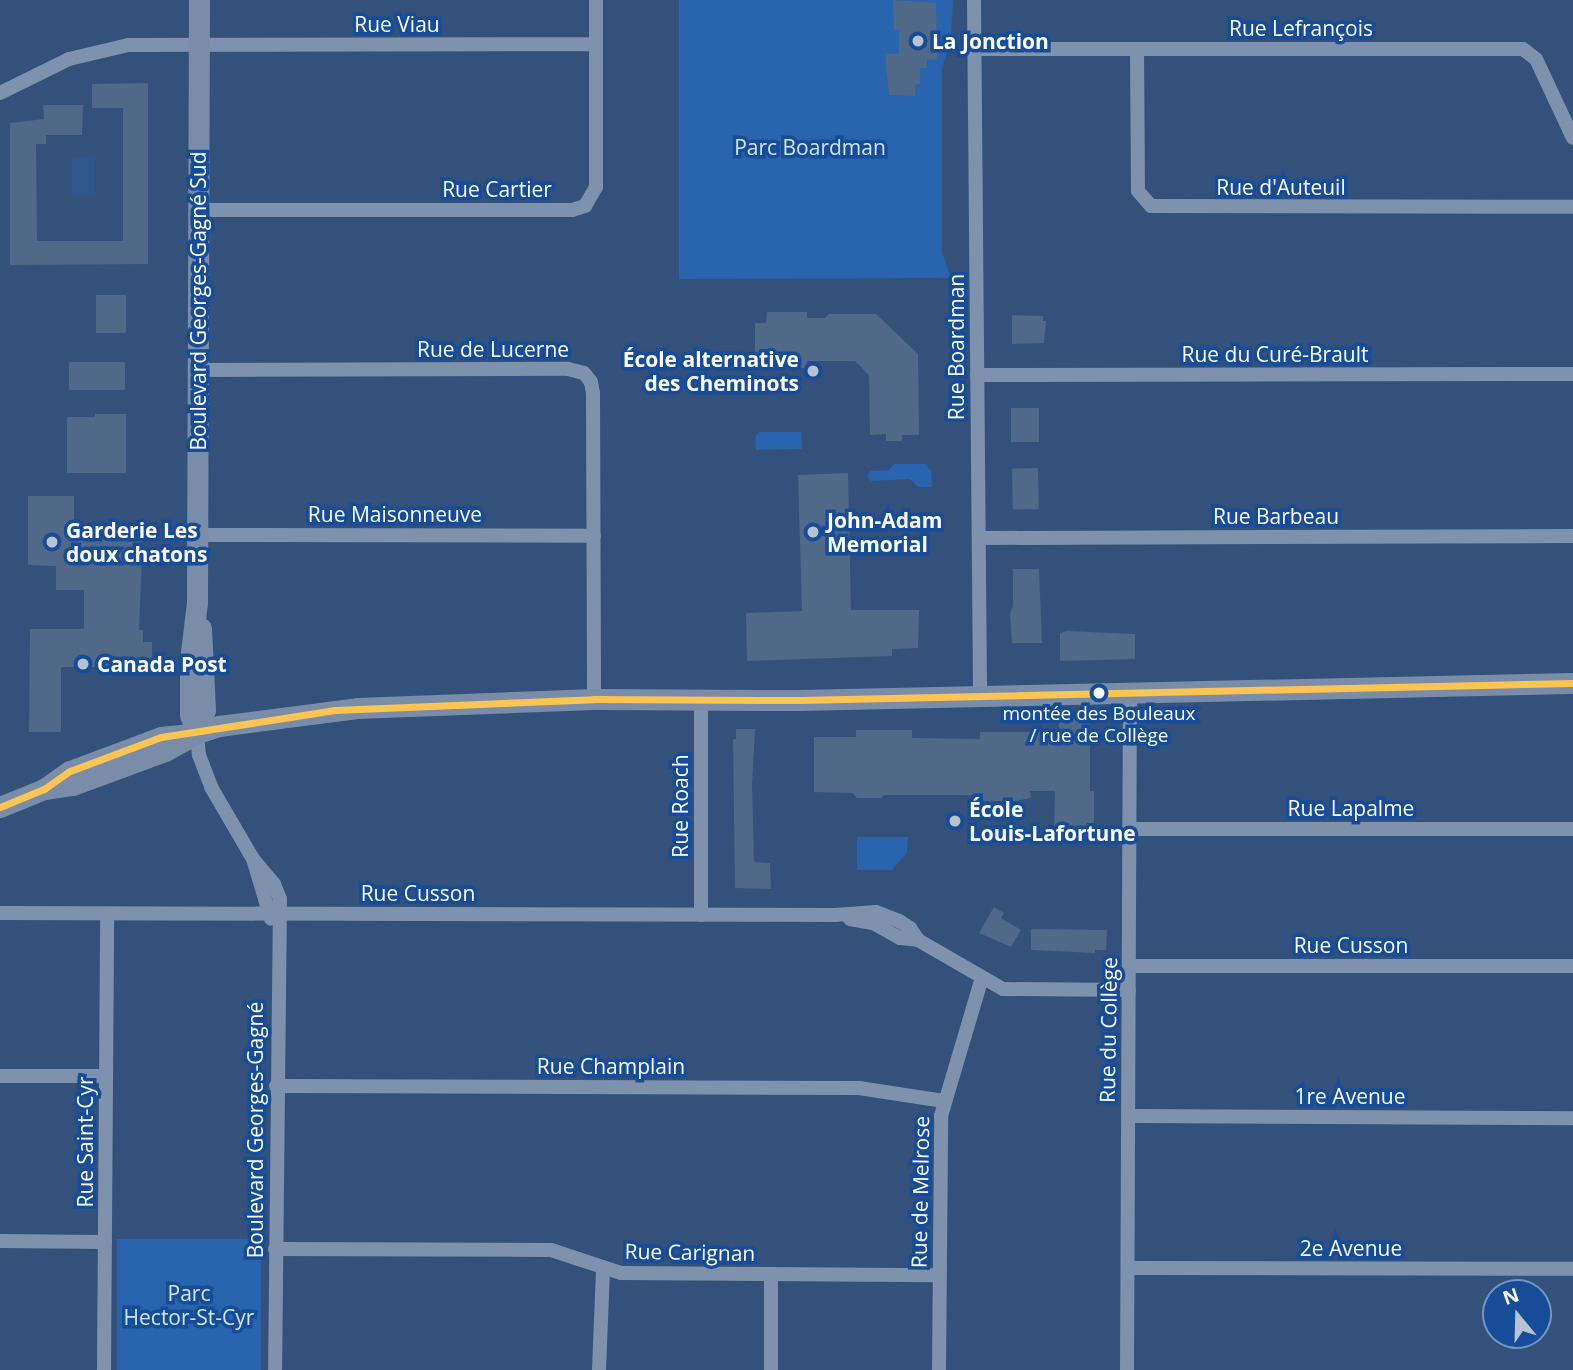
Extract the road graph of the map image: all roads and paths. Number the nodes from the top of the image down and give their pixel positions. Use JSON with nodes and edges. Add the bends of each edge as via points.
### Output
{"nodes":[{"id":1,"x":199,"y":0,"type":"edge"},
{"id":2,"x":596,"y":0,"type":"edge"},
{"id":3,"x":974,"y":0,"type":"edge"},
{"id":4,"x":596,"y":44,"type":"junction"},
{"id":5,"x":198,"y":45,"type":"junction"},
{"id":6,"x":976,"y":50,"type":"junction"},
{"id":7,"x":1137,"y":50,"type":"junction"},
{"id":8,"x":0,"y":93,"type":"edge"},
{"id":9,"x":1573,"y":138,"type":"edge"},
{"id":10,"x":1573,"y":207,"type":"edge"},
{"id":11,"x":199,"y":210,"type":"junction"},
{"id":12,"x":197,"y":370,"type":"junction"},
{"id":13,"x":1573,"y":374,"type":"edge"},
{"id":14,"x":977,"y":375,"type":"junction"},
{"id":15,"x":196,"y":535,"type":"junction"},
{"id":16,"x":594,"y":536,"type":"junction"},
{"id":17,"x":1573,"y":536,"type":"edge"},
{"id":18,"x":979,"y":538,"type":"junction"},
{"id":19,"x":1573,"y":683,"type":"edge"},
{"id":20,"x":1130,"y":691,"type":"junction"},
{"id":21,"x":980,"y":694,"type":"junction"},
{"id":22,"x":701,"y":697,"type":"junction"},
{"id":23,"x":594,"y":699,"type":"junction"},
{"id":24,"x":197,"y":733,"type":"junction"},
{"id":25,"x":0,"y":807,"type":"edge"},
{"id":26,"x":1130,"y":829,"type":"junction"},
{"id":27,"x":1573,"y":829,"type":"edge"},
{"id":28,"x":0,"y":913,"type":"edge"},
{"id":29,"x":107,"y":914,"type":"junction"},
{"id":30,"x":274,"y":914,"type":"junction"},
{"id":31,"x":701,"y":915,"type":"junction"},
{"id":32,"x":1129,"y":966,"type":"junction"},
{"id":33,"x":1573,"y":966,"type":"edge"},
{"id":34,"x":982,"y":978,"type":"junction"},
{"id":35,"x":1129,"y":990,"type":"junction"},
{"id":36,"x":0,"y":1076,"type":"edge"},
{"id":37,"x":106,"y":1076,"type":"junction"},
{"id":38,"x":276,"y":1086,"type":"junction"},
{"id":39,"x":944,"y":1101,"type":"junction"},
{"id":40,"x":1128,"y":1116,"type":"junction"},
{"id":41,"x":1573,"y":1118,"type":"edge"},
{"id":42,"x":0,"y":1241,"type":"edge"},
{"id":43,"x":105,"y":1242,"type":"junction"},
{"id":44,"x":275,"y":1249,"type":"junction"},
{"id":45,"x":1128,"y":1268,"type":"junction"},
{"id":46,"x":603,"y":1269,"type":"junction"},
{"id":47,"x":1573,"y":1269,"type":"edge"},
{"id":48,"x":771,"y":1274,"type":"junction"},
{"id":49,"x":939,"y":1275,"type":"junction"},
{"id":50,"x":104,"y":1370,"type":"edge"},
{"id":51,"x":275,"y":1370,"type":"edge"},
{"id":52,"x":599,"y":1370,"type":"edge"},
{"id":53,"x":771,"y":1370,"type":"edge"},
{"id":54,"x":939,"y":1370,"type":"edge"},
{"id":55,"x":1127,"y":1370,"type":"edge"}],
"edges":[{"from":1,"to":5,"type":"street","name":"Boulevard Georges-Gagné Sud"},
{"from":2,"to":4,"type":"street","name":"Rue Cartier"},
{"from":3,"to":6,"type":"street","name":"Rue Boardman"},
{"from":4,"to":5,"type":"street","name":"Rue Viau"},
{"from":4,"to":11,"type":"street","name":"Rue Cartier","via":[[596,187],[585,206],[572,210]]},
{"from":5,"to":8,"type":"street","name":"Rue Viau","via":[[101,49]]},
{"from":5,"to":11,"type":"street","name":"Boulevard Georges-Gagné Sud"},
{"from":6,"to":7,"type":"street","name":"Rue Lefrançois"},
{"from":6,"to":14,"type":"street","name":"Rue Boardman"},
{"from":7,"to":9,"type":"street","name":"Rue Lefrançois","via":[[1523,49],[1536,59]]},
{"from":7,"to":10,"type":"street","name":"Rue d'Auteuil","via":[[1138,191],[1151,206]]},
{"from":11,"to":12,"type":"street","name":"Boulevard Georges-Gagné Sud"},
{"from":12,"to":15,"type":"street","name":"Boulevard Georges-Gagné Sud"},
{"from":12,"to":16,"type":"street","name":"Rue de Lucerne","via":[[580,371],[591,382],[593,393]]},
{"from":13,"to":14,"type":"street","name":"Rue du Curé-Brault"},
{"from":14,"to":18,"type":"street","name":"Rue Boardman"},
{"from":15,"to":16,"type":"street","name":"Rue Maisonneuve"},
{"from":15,"to":24,"type":"street","name":"Boulevard Georges-Gagné Sud","via":[[190,715]]},
{"from":16,"to":23,"type":"street","name":"Rue de Lucerne"},
{"from":17,"to":18,"type":"street","name":"Rue Barbeau"},
{"from":18,"to":21,"type":"street","name":"Rue Boardman"},
{"from":19,"to":20,"type":"street"},
{"from":20,"to":21,"type":"street"},
{"from":20,"to":26,"type":"street","name":"Rue du Collège"},
{"from":21,"to":22,"type":"street","via":[[741,701]]},
{"from":22,"to":23,"type":"street"},
{"from":22,"to":31,"type":"street","name":"Rue Roach"},
{"from":23,"to":24,"type":"street","via":[[335,710],[222,725]]},
{"from":24,"to":25,"type":"street","via":[[161,737],[71,771],[44,789]]},
{"from":24,"to":30,"type":"street","name":"Boulevard Georges-Gagné","via":[[206,777],[277,891]]},
{"from":26,"to":27,"type":"street","name":"Rue Lapalme"},
{"from":26,"to":32,"type":"street","name":"Rue du Collège"},
{"from":28,"to":29,"type":"street","name":"Rue Cusson"},
{"from":29,"to":30,"type":"street","name":"Rue Cusson"},
{"from":29,"to":37,"type":"street","name":"Rue Saint-Cyr"},
{"from":30,"to":31,"type":"street","name":"Rue Cusson"},
{"from":30,"to":38,"type":"street","name":"Boulevard Georges-Gagné","via":[[278,933]]},
{"from":31,"to":34,"type":"street","name":"Rue Cusson","via":[[885,915]]},
{"from":32,"to":33,"type":"street","name":"Rue Cusson"},
{"from":32,"to":35,"type":"street","name":"Rue du Collège"},
{"from":34,"to":35,"type":"street","name":"Rue Cusson","via":[[1011,990]]},
{"from":34,"to":39,"type":"street","name":"Rue de Melrose"},
{"from":35,"to":40,"type":"street","name":"Rue du Collège"},
{"from":36,"to":37,"type":"street"},
{"from":37,"to":43,"type":"street","name":"Rue Saint-Cyr"},
{"from":38,"to":39,"type":"street","name":"Rue Champlain","via":[[859,1088]]},
{"from":38,"to":44,"type":"street","name":"Boulevard Georges-Gagné"},
{"from":39,"to":49,"type":"street","name":"Rue de Melrose"},
{"from":40,"to":41,"type":"street","name":"1re Avenue"},
{"from":40,"to":45,"type":"street","name":"Rue du Collège"},
{"from":42,"to":43,"type":"street"},
{"from":43,"to":50,"type":"street","name":"Rue Saint-Cyr"},
{"from":44,"to":46,"type":"street","name":"Rue Carignan","via":[[551,1250]]},
{"from":44,"to":51,"type":"street","name":"Boulevard Georges-Gagné"},
{"from":45,"to":47,"type":"street","name":"2e Avenue"},
{"from":45,"to":55,"type":"street","name":"Rue du Collège"},
{"from":46,"to":48,"type":"street","name":"Rue Carignan"},
{"from":46,"to":52,"type":"street"},
{"from":48,"to":49,"type":"street","name":"Rue Carignan"},
{"from":48,"to":53,"type":"street"},
{"from":49,"to":54,"type":"street","name":"Rue de Melrose"}]}
